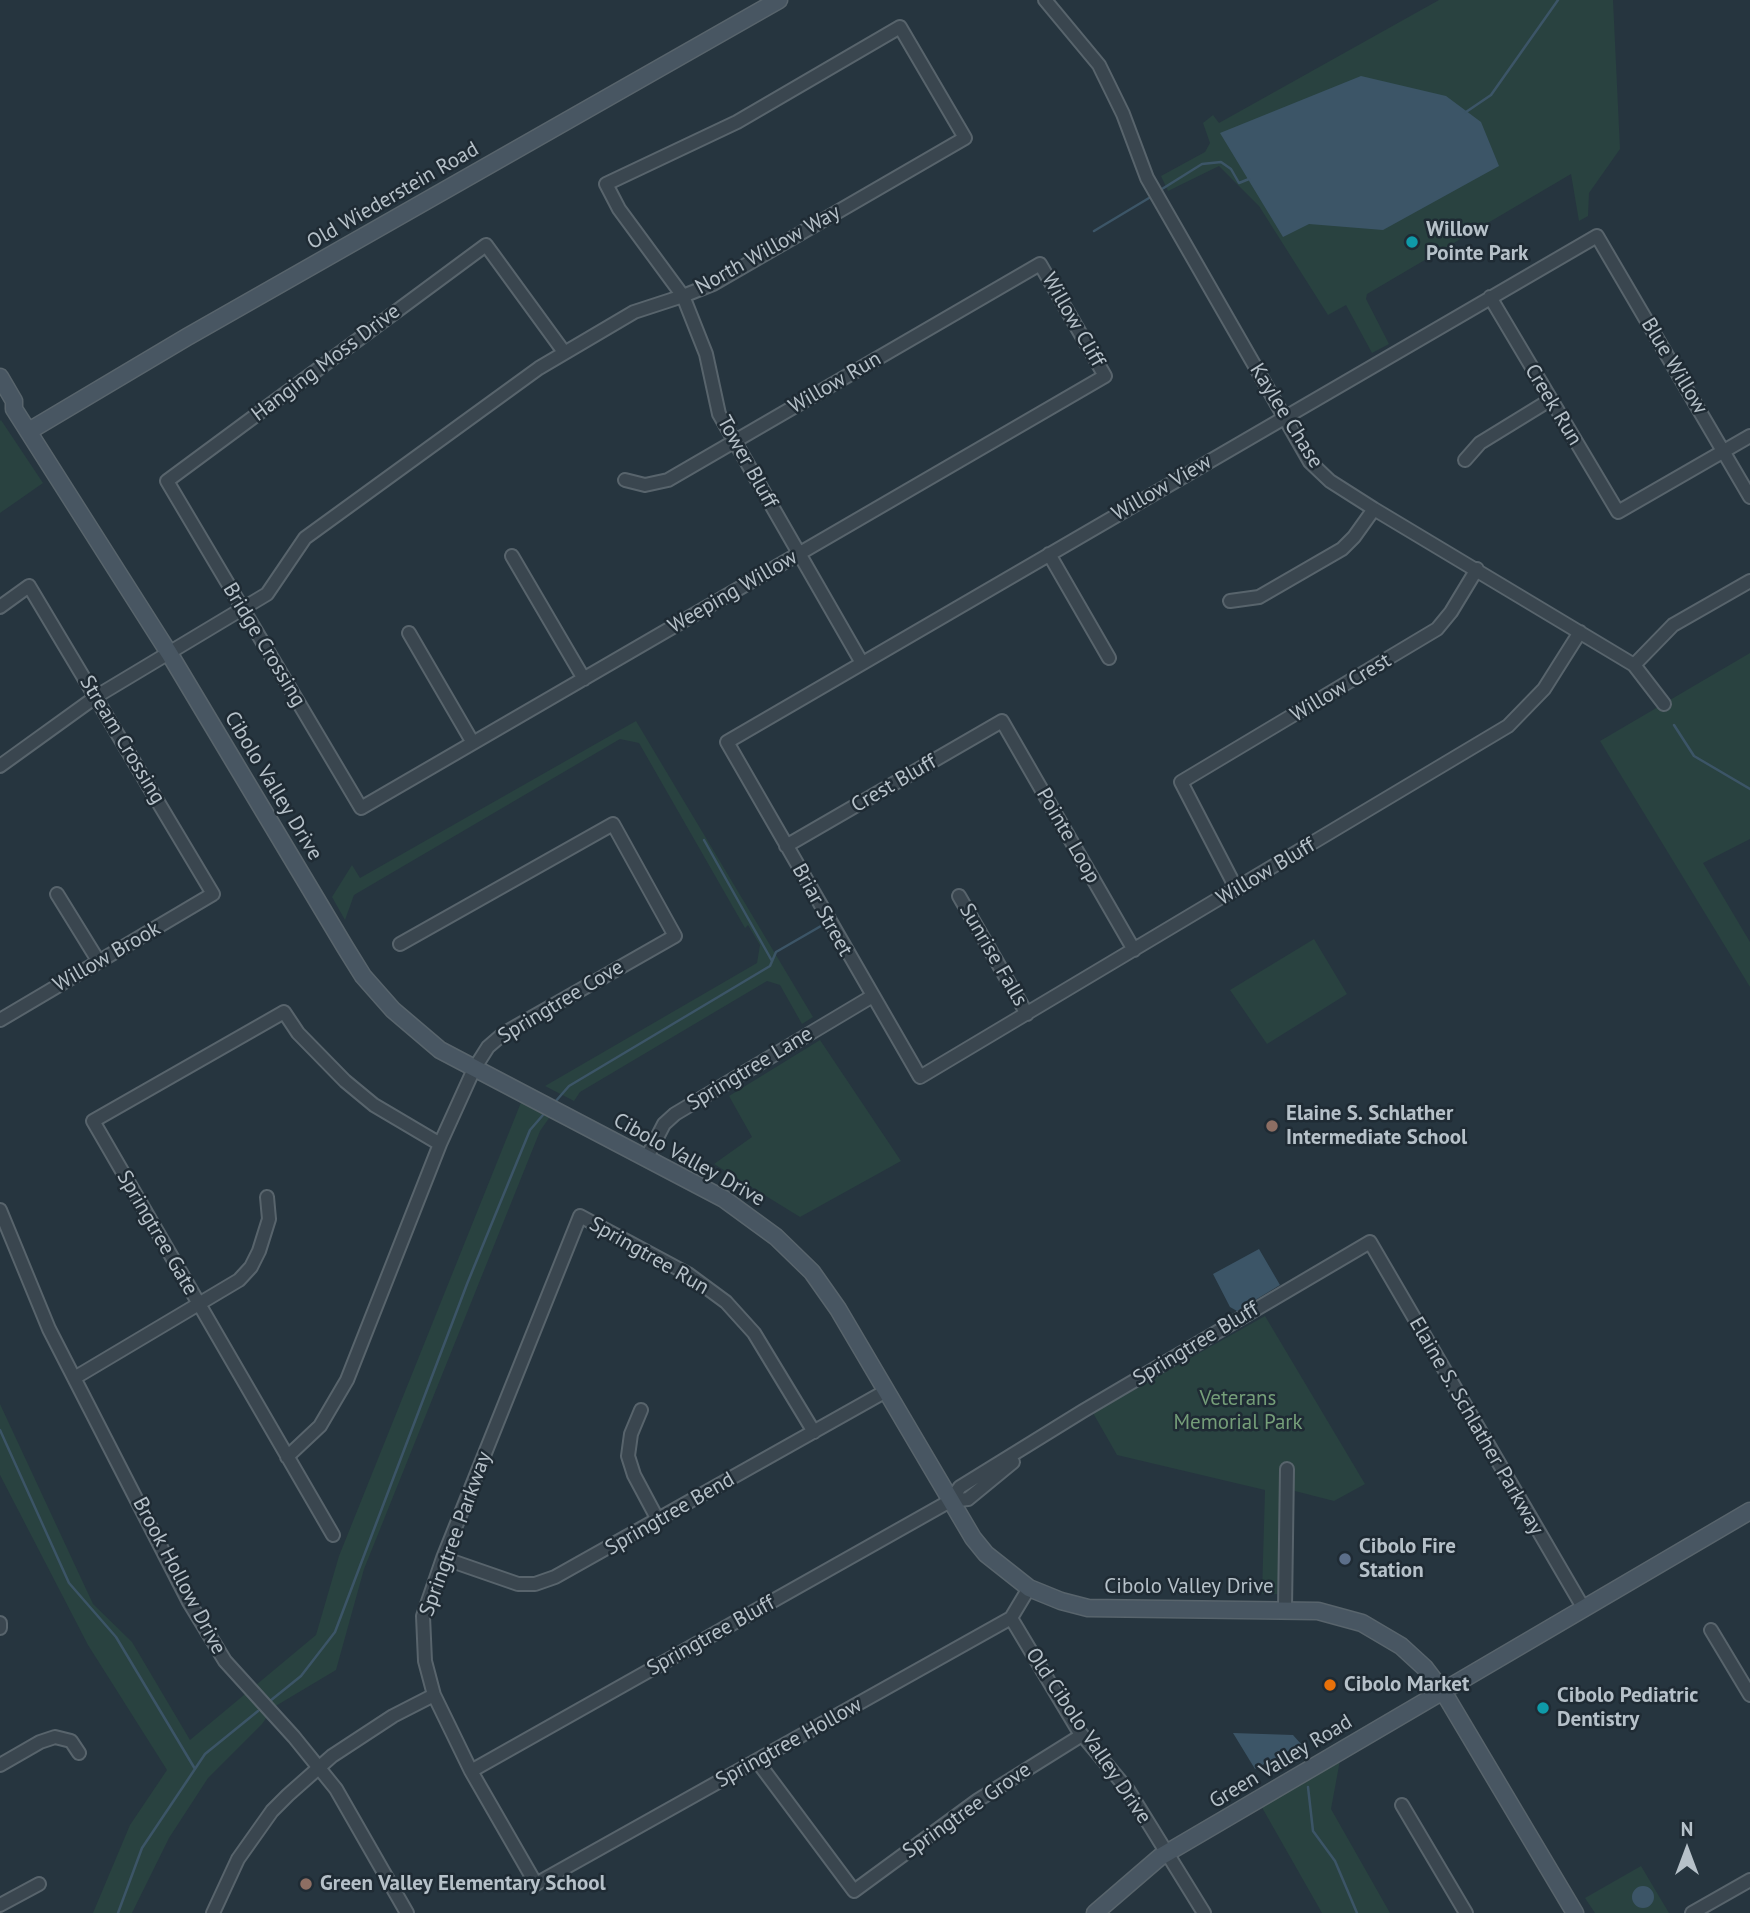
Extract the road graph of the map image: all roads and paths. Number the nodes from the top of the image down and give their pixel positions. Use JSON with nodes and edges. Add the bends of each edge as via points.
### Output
{"nodes":[{"id":1,"x":779,"y":0,"type":"edge"},
{"id":2,"x":1045,"y":0,"type":"edge"},
{"id":3,"x":606,"y":184,"type":"joint"},
{"id":4,"x":1597,"y":236,"type":"joint"},
{"id":5,"x":1040,"y":264,"type":"joint"},
{"id":6,"x":683,"y":296,"type":"junction"},
{"id":7,"x":1490,"y":297,"type":"junction"},
{"id":8,"x":564,"y":352,"type":"junction"},
{"id":9,"x":1105,"y":376,"type":"joint"},
{"id":10,"x":0,"y":377,"type":"edge"},
{"id":11,"x":0,"y":397,"type":"edge"},
{"id":12,"x":1550,"y":400,"type":"junction"},
{"id":13,"x":14,"y":409,"type":"junction"},
{"id":14,"x":1284,"y":417,"type":"junction"},
{"id":15,"x":29,"y":432,"type":"junction"},
{"id":16,"x":1750,"y":436,"type":"edge"},
{"id":17,"x":733,"y":442,"type":"junction"},
{"id":18,"x":1724,"y":451,"type":"junction"},
{"id":19,"x":1465,"y":460,"type":"dead end"},
{"id":20,"x":625,"y":480,"type":"dead end"},
{"id":21,"x":167,"y":481,"type":"joint"},
{"id":22,"x":1750,"y":497,"type":"edge"},
{"id":23,"x":1374,"y":509,"type":"junction"},
{"id":24,"x":798,"y":554,"type":"junction"},
{"id":25,"x":1049,"y":554,"type":"junction"},
{"id":26,"x":512,"y":556,"type":"dead end"},
{"id":27,"x":1477,"y":569,"type":"junction"},
{"id":28,"x":1750,"y":580,"type":"edge"},
{"id":29,"x":1230,"y":601,"type":"dead end"},
{"id":30,"x":0,"y":607,"type":"edge"},
{"id":31,"x":243,"y":609,"type":"junction"},
{"id":32,"x":1580,"y":632,"type":"junction"},
{"id":33,"x":409,"y":633,"type":"dead end"},
{"id":34,"x":169,"y":653,"type":"junction"},
{"id":35,"x":1109,"y":658,"type":"dead end"},
{"id":36,"x":862,"y":663,"type":"junction"},
{"id":37,"x":1634,"y":665,"type":"junction"},
{"id":38,"x":584,"y":679,"type":"junction"},
{"id":39,"x":97,"y":696,"type":"junction"},
{"id":40,"x":1664,"y":704,"type":"dead end"},
{"id":41,"x":1002,"y":721,"type":"joint"},
{"id":42,"x":727,"y":742,"type":"joint"},
{"id":43,"x":473,"y":743,"type":"junction"},
{"id":44,"x":0,"y":766,"type":"edge"},
{"id":45,"x":361,"y":808,"type":"joint"},
{"id":46,"x":786,"y":846,"type":"junction"},
{"id":47,"x":1237,"y":890,"type":"junction"},
{"id":48,"x":57,"y":894,"type":"dead end"},
{"id":49,"x":213,"y":894,"type":"joint"},
{"id":50,"x":959,"y":896,"type":"dead end"},
{"id":51,"x":400,"y":944,"type":"dead end"},
{"id":52,"x":1134,"y":950,"type":"junction"},
{"id":53,"x":99,"y":962,"type":"junction"},
{"id":54,"x":871,"y":997,"type":"junction"},
{"id":55,"x":1027,"y":1014,"type":"junction"},
{"id":56,"x":0,"y":1020,"type":"edge"},
{"id":57,"x":474,"y":1069,"type":"junction"},
{"id":58,"x":920,"y":1077,"type":"joint"},
{"id":59,"x":440,"y":1144,"type":"junction"},
{"id":60,"x":646,"y":1159,"type":"junction"},
{"id":61,"x":267,"y":1198,"type":"dead end"},
{"id":62,"x":0,"y":1210,"type":"edge"},
{"id":63,"x":580,"y":1216,"type":"joint"},
{"id":64,"x":1370,"y":1242,"type":"joint"},
{"id":65,"x":200,"y":1307,"type":"junction"},
{"id":66,"x":76,"y":1377,"type":"junction"},
{"id":67,"x":886,"y":1391,"type":"junction"},
{"id":68,"x":642,"y":1410,"type":"dead end"},
{"id":69,"x":814,"y":1433,"type":"junction"},
{"id":70,"x":287,"y":1457,"type":"junction"},
{"id":71,"x":1287,"y":1469,"type":"dead end"},
{"id":72,"x":950,"y":1501,"type":"junction"},
{"id":73,"x":1750,"y":1511,"type":"edge"},
{"id":74,"x":658,"y":1520,"type":"junction"},
{"id":75,"x":333,"y":1535,"type":"dead end"},
{"id":76,"x":443,"y":1558,"type":"junction"},
{"id":77,"x":1029,"y":1588,"type":"junction"},
{"id":78,"x":1284,"y":1608,"type":"junction"},
{"id":79,"x":1584,"y":1609,"type":"junction"},
{"id":80,"x":1011,"y":1618,"type":"junction"},
{"id":81,"x":1711,"y":1630,"type":"dead end"},
{"id":82,"x":1444,"y":1693,"type":"junction"},
{"id":83,"x":434,"y":1695,"type":"junction"},
{"id":84,"x":1750,"y":1695,"type":"edge"},
{"id":85,"x":1082,"y":1735,"type":"junction"},
{"id":86,"x":79,"y":1753,"type":"dead end"},
{"id":87,"x":757,"y":1761,"type":"junction"},
{"id":88,"x":0,"y":1765,"type":"edge"},
{"id":89,"x":318,"y":1767,"type":"junction"},
{"id":90,"x":471,"y":1771,"type":"junction"},
{"id":91,"x":1402,"y":1805,"type":"dead end"},
{"id":92,"x":1166,"y":1853,"type":"junction"},
{"id":93,"x":1750,"y":1880,"type":"edge"},
{"id":94,"x":39,"y":1884,"type":"dead end"},
{"id":95,"x":536,"y":1884,"type":"joint"},
{"id":96,"x":0,"y":1905,"type":"edge"},
{"id":97,"x":213,"y":1913,"type":"edge"},
{"id":98,"x":407,"y":1913,"type":"edge"},
{"id":99,"x":1095,"y":1913,"type":"edge"},
{"id":100,"x":1205,"y":1913,"type":"edge"},
{"id":101,"x":1466,"y":1913,"type":"edge"},
{"id":102,"x":1575,"y":1913,"type":"edge"},
{"id":103,"x":1692,"y":1913,"type":"edge"}],
"edges":[{"from":1,"to":15,"type":"main road","name":"Old Wiederstein Road"},
{"from":2,"to":14,"type":"street","name":"Kaylee Chase","via":[[1099,65],[1147,178]]},
{"from":3,"to":6,"type":"street","name":"Tower Bluff"},
{"from":3,"to":6,"type":"street","name":"North Willow Way","via":[[737,122],[900,27],[965,138],[713,284]]},
{"from":4,"to":7,"type":"street","name":"Willow View"},
{"from":4,"to":18,"type":"street","name":"Blue Willow"},
{"from":5,"to":9,"type":"street","name":"Willow Cliff"},
{"from":5,"to":17,"type":"street","name":"Willow Run"},
{"from":6,"to":8,"type":"street","name":"North Willow Way","via":[[634,312]]},
{"from":6,"to":17,"type":"street","name":"Tower Bluff","via":[[706,354],[719,414]]},
{"from":7,"to":12,"type":"street","name":"Creek Run"},
{"from":7,"to":14,"type":"street","name":"Willow View"},
{"from":8,"to":21,"type":"street","name":"Hanging Moss Drive","via":[[486,244]]},
{"from":8,"to":31,"type":"street","name":"North Willow Way","via":[[305,538],[274,587]]},
{"from":9,"to":24,"type":"street","name":"Weeping Willow"},
{"from":10,"to":13,"type":"main road","name":"Cibolo Valley Drive"},
{"from":11,"to":13,"type":"main road","name":"Cibolo Valley Drive"},
{"from":12,"to":18,"type":"street","name":"Creek Run","via":[[1618,512]]},
{"from":12,"to":19,"type":"street","via":[[1480,443]]},
{"from":13,"to":15,"type":"main road","name":"Cibolo Valley Drive"},
{"from":14,"to":23,"type":"street","name":"Kaylee Chase","via":[[1320,473]]},
{"from":14,"to":25,"type":"street","name":"Willow View"},
{"from":15,"to":34,"type":"main road","name":"Cibolo Valley Drive"},
{"from":16,"to":18,"type":"street"},
{"from":17,"to":20,"type":"street","name":"Willow Run","via":[[658,484]]},
{"from":17,"to":24,"type":"street","name":"Tower Bluff"},
{"from":18,"to":22,"type":"street","name":"Blue Willow"},
{"from":21,"to":31,"type":"street","name":"Bridge Crossing"},
{"from":23,"to":27,"type":"street","name":"Kaylee Chase"},
{"from":23,"to":29,"type":"street","via":[[1342,549],[1259,597]]},
{"from":24,"to":36,"type":"street","name":"Tower Bluff"},
{"from":24,"to":38,"type":"street","name":"Weeping Willow"},
{"from":25,"to":35,"type":"street"},
{"from":25,"to":36,"type":"street","name":"Willow View"},
{"from":26,"to":38,"type":"street"},
{"from":27,"to":32,"type":"street","name":"Kaylee Chase"},
{"from":27,"to":47,"type":"street","name":"Willow Crest","via":[[1437,629],[1181,782]]},
{"from":28,"to":37,"type":"street","via":[[1673,625]]},
{"from":30,"to":39,"type":"street","name":"Stream Crossing","via":[[29,586]]},
{"from":31,"to":34,"type":"street","name":"North Willow Way"},
{"from":31,"to":45,"type":"street","name":"Bridge Crossing"},
{"from":32,"to":37,"type":"street","name":"Kaylee Chase"},
{"from":32,"to":47,"type":"street","name":"Willow Bluff","via":[[1544,689],[1508,726]]},
{"from":33,"to":43,"type":"street"},
{"from":34,"to":39,"type":"street","name":"North Willow Way"},
{"from":34,"to":57,"type":"main road","name":"Cibolo Valley Drive","via":[[363,976],[415,1030]]},
{"from":36,"to":42,"type":"street","name":"Willow View"},
{"from":37,"to":40,"type":"street","name":"Kaylee Chase"},
{"from":38,"to":43,"type":"street","name":"Weeping Willow"},
{"from":39,"to":44,"type":"street","name":"North Willow Way"},
{"from":39,"to":49,"type":"street","name":"Stream Crossing"},
{"from":41,"to":46,"type":"street","name":"Crest Bluff"},
{"from":41,"to":52,"type":"street","name":"Pointe Loop"},
{"from":42,"to":46,"type":"street","name":"Briar Street"},
{"from":43,"to":45,"type":"street","name":"Weeping Willow"},
{"from":46,"to":54,"type":"street","name":"Briar Street"},
{"from":47,"to":52,"type":"street","name":"Willow Bluff"},
{"from":48,"to":53,"type":"street"},
{"from":49,"to":53,"type":"street","name":"Willow Brook"},
{"from":50,"to":55,"type":"street","name":"Sunrise Falls"},
{"from":51,"to":57,"type":"street","name":"Springtree Cove","via":[[613,824],[675,936],[503,1034]]},
{"from":52,"to":55,"type":"street","name":"Willow Bluff"},
{"from":53,"to":56,"type":"street","name":"Willow Brook"},
{"from":54,"to":58,"type":"street","name":"Briar Street"},
{"from":54,"to":60,"type":"street","name":"Springtree Lane","via":[[675,1114],[664,1124]]},
{"from":55,"to":58,"type":"street","name":"Willow Bluff"},
{"from":57,"to":59,"type":"street","name":"Springtree Cove"},
{"from":57,"to":60,"type":"main road","name":"Cibolo Valley Drive"},
{"from":59,"to":65,"type":"street","name":"Springtree Gate","via":[[374,1105],[345,1081],[284,1012],[93,1121]]},
{"from":59,"to":70,"type":"street","name":"Springtree Cove","via":[[347,1380],[320,1426]]},
{"from":60,"to":67,"type":"main road","name":"Cibolo Valley Drive","via":[[724,1199],[795,1254],[838,1309]]},
{"from":61,"to":65,"type":"street","via":[[269,1220],[251,1267]]},
{"from":62,"to":66,"type":"street","name":"Brook Hollow Drive","via":[[32,1292]]},
{"from":63,"to":69,"type":"street","name":"Springtree Run","via":[[688,1274],[726,1302],[754,1333]]},
{"from":63,"to":76,"type":"street","name":"Springtree Parkway"},
{"from":64,"to":72,"type":"street","name":"Springtree Bluff","via":[[1083,1411],[1024,1450],[968,1499]]},
{"from":64,"to":79,"type":"street","name":"Elaine S. Schlather Parkway"},
{"from":65,"to":66,"type":"street"},
{"from":65,"to":70,"type":"street","name":"Springtree Gate"},
{"from":66,"to":89,"type":"street","name":"Brook Hollow Drive","via":[[211,1640],[238,1678]]},
{"from":67,"to":69,"type":"street","name":"Springtree Bend"},
{"from":67,"to":72,"type":"main road","name":"Cibolo Valley Drive"},
{"from":68,"to":74,"type":"street","via":[[631,1434],[628,1456]]},
{"from":69,"to":74,"type":"street","name":"Springtree Bend"},
{"from":70,"to":75,"type":"street","name":"Springtree Gate"},
{"from":71,"to":78,"type":"street"},
{"from":72,"to":77,"type":"main road","name":"Cibolo Valley Drive","via":[[986,1554]]},
{"from":72,"to":90,"type":"street","name":"Springtree Bluff"},
{"from":73,"to":79,"type":"main road","name":"Green Valley Road"},
{"from":74,"to":76,"type":"street","name":"Springtree Bend","via":[[576,1567],[535,1584],[504,1581]]},
{"from":76,"to":83,"type":"street","name":"Springtree Parkway","via":[[423,1616],[425,1661]]},
{"from":77,"to":78,"type":"main road","name":"Cibolo Valley Drive","via":[[1088,1608]]},
{"from":77,"to":80,"type":"street","name":"Springtree Hollow"},
{"from":78,"to":82,"type":"main road","name":"Cibolo Valley Drive","via":[[1340,1616],[1381,1633],[1425,1668]]},
{"from":79,"to":82,"type":"main road","name":"Green Valley Road"},
{"from":80,"to":85,"type":"street","name":"Old Cibolo Valley Drive"},
{"from":80,"to":87,"type":"street","name":"Springtree Hollow"},
{"from":81,"to":84,"type":"street"},
{"from":82,"to":92,"type":"main road","name":"Green Valley Road"},
{"from":82,"to":102,"type":"main road","name":"Cibolo Valley Drive"},
{"from":83,"to":89,"type":"street","via":[[393,1716]]},
{"from":83,"to":90,"type":"street","name":"Springtree Parkway"},
{"from":85,"to":87,"type":"street","name":"Springtree Grove","via":[[978,1800],[854,1891]]},
{"from":85,"to":92,"type":"street","name":"Old Cibolo Valley Drive","via":[[1128,1790]]},
{"from":86,"to":88,"type":"street","via":[[71,1741],[55,1737]]},
{"from":87,"to":95,"type":"street","name":"Springtree Hollow"},
{"from":89,"to":97,"type":"street","via":[[253,1836]]},
{"from":89,"to":98,"type":"street","name":"Brook Hollow Drive","via":[[351,1814]]},
{"from":90,"to":95,"type":"street","name":"Springtree Parkway"},
{"from":91,"to":101,"type":"street"},
{"from":92,"to":99,"type":"main road","name":"Green Valley Road"},
{"from":92,"to":100,"type":"street","name":"Old Cibolo Valley Drive"},
{"from":93,"to":103,"type":"street"},
{"from":94,"to":96,"type":"street"}]}
